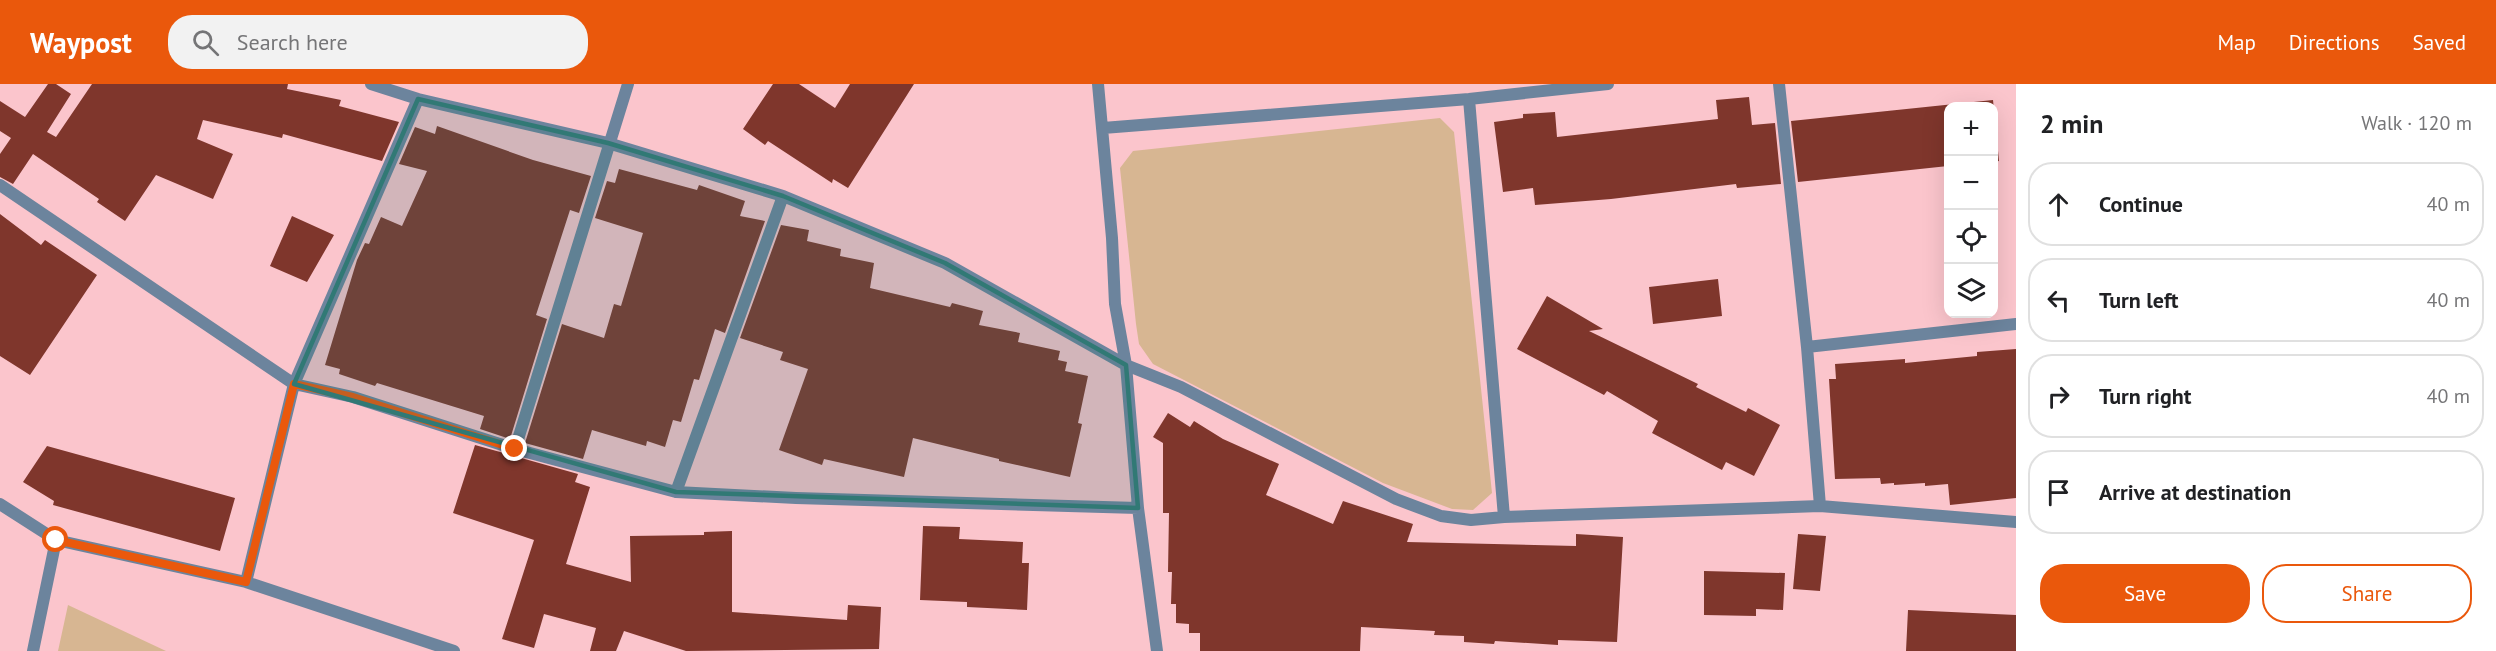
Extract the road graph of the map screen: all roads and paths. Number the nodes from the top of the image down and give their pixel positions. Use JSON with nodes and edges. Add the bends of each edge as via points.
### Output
{"nodes":[{"id":1,"x":372,"y":84,"type":"edge"},
{"id":2,"x":628,"y":84,"type":"edge"},
{"id":3,"x":1098,"y":84,"type":"edge"},
{"id":4,"x":1608,"y":84,"type":"edge"},
{"id":5,"x":1779,"y":84,"type":"edge"},
{"id":6,"x":418,"y":99,"type":"junction"},
{"id":7,"x":1469,"y":99,"type":"junction"},
{"id":8,"x":1103,"y":128,"type":"junction"},
{"id":9,"x":608,"y":143,"type":"junction"},
{"id":10,"x":0,"y":185,"type":"edge"},
{"id":11,"x":783,"y":196,"type":"junction"},
{"id":12,"x":2016,"y":324,"type":"edge"},
{"id":13,"x":1807,"y":346,"type":"junction"},
{"id":14,"x":1126,"y":365,"type":"junction"},
{"id":15,"x":294,"y":384,"type":"junction"},
{"id":16,"x":515,"y":449,"type":"junction"},
{"id":17,"x":676,"y":492,"type":"junction"},
{"id":18,"x":0,"y":504,"type":"edge"},
{"id":19,"x":1820,"y":506,"type":"junction"},
{"id":20,"x":1138,"y":508,"type":"junction"},
{"id":21,"x":1504,"y":517,"type":"junction"},
{"id":22,"x":2016,"y":522,"type":"edge"},
{"id":23,"x":56,"y":540,"type":"junction"},
{"id":24,"x":246,"y":582,"type":"junction"},
{"id":25,"x":33,"y":651,"type":"edge"},
{"id":26,"x":454,"y":651,"type":"edge"},
{"id":27,"x":1157,"y":651,"type":"edge"}],
"edges":[{"from":1,"to":6,"type":"street"},
{"from":2,"to":9,"type":"street"},
{"from":3,"to":8,"type":"street"},
{"from":4,"to":7,"type":"street"},
{"from":5,"to":13,"type":"street"},
{"from":6,"to":9,"type":"street"},
{"from":6,"to":15,"type":"street"},
{"from":7,"to":8,"type":"street"},
{"from":7,"to":21,"type":"street"},
{"from":8,"to":14,"type":"street","via":[[1115,303]]},
{"from":9,"to":11,"type":"street"},
{"from":9,"to":16,"type":"street"},
{"from":10,"to":15,"type":"street"},
{"from":11,"to":14,"type":"street","via":[[945,263]]},
{"from":11,"to":17,"type":"street"},
{"from":12,"to":13,"type":"street"},
{"from":13,"to":19,"type":"street"},
{"from":14,"to":20,"type":"street"},
{"from":14,"to":21,"type":"street","via":[[1181,387],[1396,499],[1441,516],[1471,520]]},
{"from":15,"to":16,"type":"street","via":[[353,397]]},
{"from":15,"to":24,"type":"street"},
{"from":16,"to":17,"type":"street"},
{"from":17,"to":20,"type":"street"},
{"from":18,"to":23,"type":"street"},
{"from":19,"to":21,"type":"street"},
{"from":19,"to":22,"type":"street"},
{"from":20,"to":27,"type":"street"},
{"from":23,"to":24,"type":"street"},
{"from":23,"to":25,"type":"street"},
{"from":24,"to":26,"type":"street"}]}
